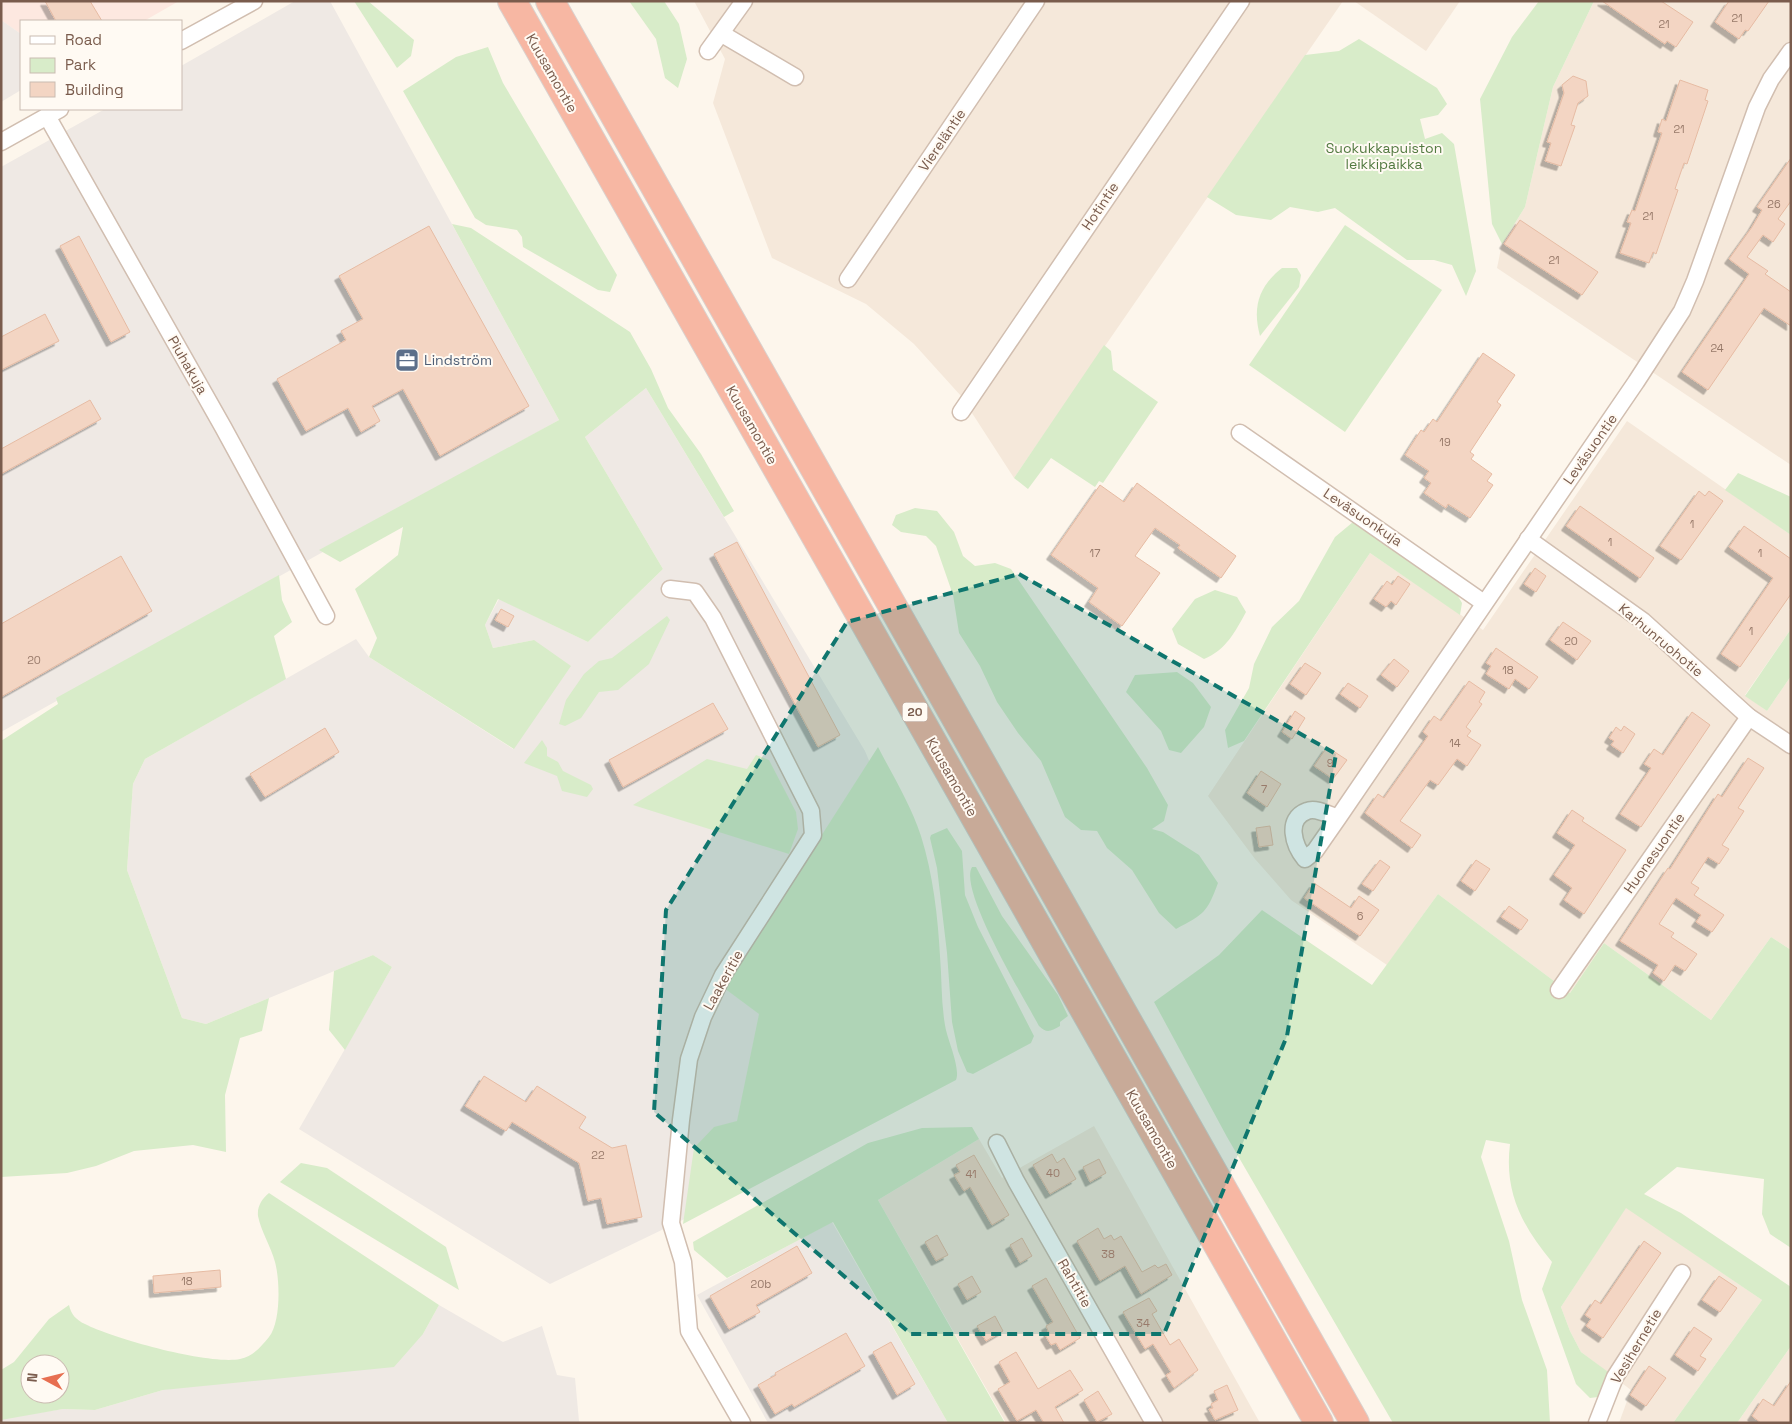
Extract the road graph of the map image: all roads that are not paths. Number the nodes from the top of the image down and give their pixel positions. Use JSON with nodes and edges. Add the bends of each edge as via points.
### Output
{"nodes":[{"id":1,"x":254,"y":1,"type":"edge"},
{"id":2,"x":512,"y":1,"type":"edge"},
{"id":3,"x":550,"y":1,"type":"edge"},
{"id":4,"x":744,"y":1,"type":"edge"},
{"id":5,"x":1036,"y":1,"type":"edge"},
{"id":6,"x":1241,"y":1,"type":"edge"},
{"id":7,"x":722,"y":34,"type":"junction"},
{"id":8,"x":182,"y":41,"type":"edge"},
{"id":9,"x":1791,"y":51,"type":"edge"},
{"id":10,"x":708,"y":52,"type":"dead end"},
{"id":11,"x":795,"y":77,"type":"dead end"},
{"id":12,"x":54,"y":112,"type":"edge"},
{"id":13,"x":1,"y":142,"type":"edge"},
{"id":14,"x":848,"y":279,"type":"dead end"},
{"id":15,"x":961,"y":412,"type":"dead end"},
{"id":16,"x":1240,"y":433,"type":"dead end"},
{"id":17,"x":1528,"y":539,"type":"junction"},
{"id":18,"x":670,"y":589,"type":"dead end"},
{"id":19,"x":1484,"y":603,"type":"junction"},
{"id":20,"x":326,"y":616,"type":"dead end"},
{"id":21,"x":1749,"y":716,"type":"junction"},
{"id":22,"x":1791,"y":745,"type":"edge"},
{"id":23,"x":1338,"y":818,"type":"dead end"},
{"id":24,"x":1559,"y":990,"type":"dead end"},
{"id":25,"x":997,"y":1143,"type":"dead end"},
{"id":26,"x":1682,"y":1273,"type":"dead end"},
{"id":27,"x":742,"y":1423,"type":"edge"},
{"id":28,"x":1154,"y":1423,"type":"edge"},
{"id":29,"x":1319,"y":1423,"type":"edge"},
{"id":30,"x":1355,"y":1423,"type":"edge"},
{"id":31,"x":1597,"y":1423,"type":"edge"}],
"edges":[{"from":1,"to":8,"type":"street"},
{"from":2,"to":29,"type":"highway","name":"Kuusamontie","number":"20"},
{"from":3,"to":30,"type":"highway","number":"20"},
{"from":4,"to":7,"type":"street"},
{"from":5,"to":14,"type":"street","name":"Viereläntie"},
{"from":6,"to":15,"type":"street","name":"Hotintie"},
{"from":7,"to":10,"type":"street"},
{"from":7,"to":11,"type":"street"},
{"from":9,"to":17,"type":"street","name":"Leväsuontie","via":[[1771,79],[1757,107],[1682,311]]},
{"from":12,"to":13,"type":"street"},
{"from":12,"to":20,"type":"street","name":"Piuhakuja"},
{"from":16,"to":19,"type":"street","name":"Leväsuonkuja"},
{"from":17,"to":19,"type":"street","name":"Leväsuontie"},
{"from":17,"to":21,"type":"street","name":"Karhunruohotie","via":[[1643,621]]},
{"from":18,"to":27,"type":"street","name":"Laakeritie","via":[[695,592],[713,618],[811,811],[813,835],[723,975],[703,1017],[689,1060],[676,1157],[671,1223],[683,1262],[690,1331]]},
{"from":19,"to":23,"type":"street","name":"Leväsuontie"},
{"from":21,"to":22,"type":"street","name":"Karhunruohotie"},
{"from":21,"to":24,"type":"street","name":"Huonesuontie"},
{"from":25,"to":28,"type":"street","name":"Rahtitie"},
{"from":26,"to":31,"type":"street","name":"Vesihernetie","via":[[1615,1377]]}]}
